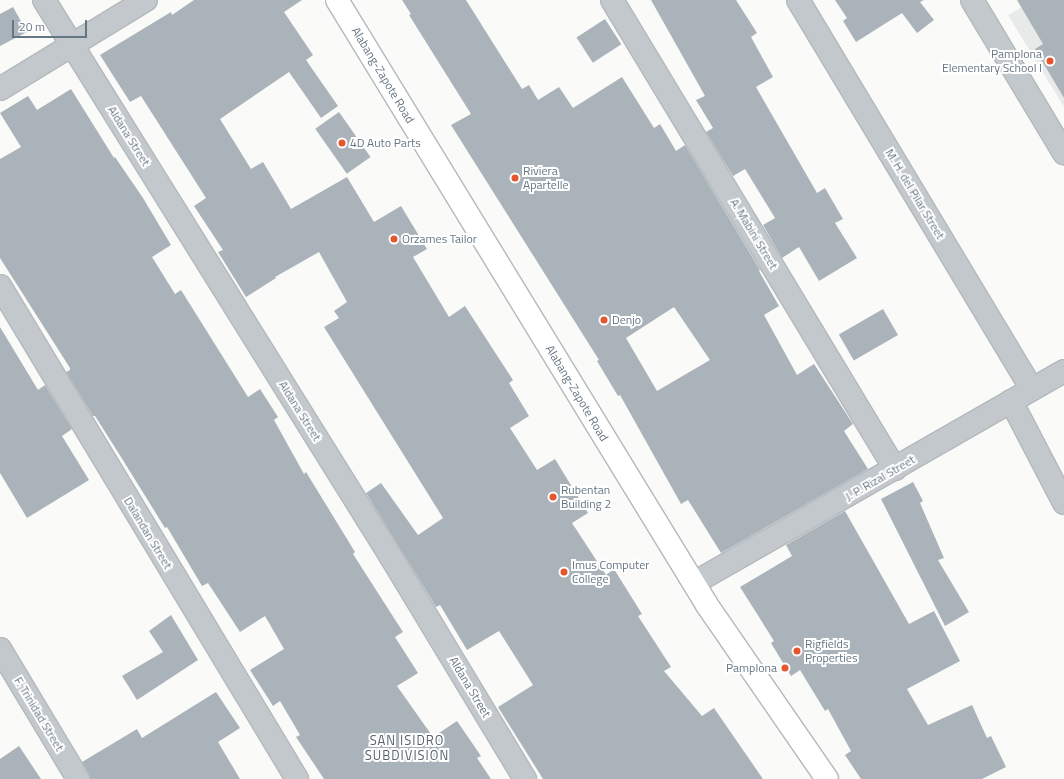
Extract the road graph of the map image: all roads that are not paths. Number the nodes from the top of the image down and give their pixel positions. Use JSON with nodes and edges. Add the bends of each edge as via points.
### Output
{"nodes":[{"id":1,"x":44,"y":0,"type":"edge"},
{"id":2,"x":146,"y":0,"type":"edge"},
{"id":3,"x":338,"y":0,"type":"edge"},
{"id":4,"x":612,"y":0,"type":"edge"},
{"id":5,"x":798,"y":0,"type":"edge"},
{"id":6,"x":972,"y":0,"type":"edge"},
{"id":7,"x":72,"y":45,"type":"junction"},
{"id":8,"x":0,"y":90,"type":"edge"},
{"id":9,"x":1064,"y":153,"type":"edge"},
{"id":10,"x":0,"y":286,"type":"edge"},
{"id":11,"x":1064,"y":371,"type":"edge"},
{"id":12,"x":1032,"y":389,"type":"junction"},
{"id":13,"x":1011,"y":401,"type":"junction"},
{"id":14,"x":895,"y":469,"type":"junction"},
{"id":15,"x":1064,"y":502,"type":"edge"},
{"id":16,"x":694,"y":583,"type":"junction"},
{"id":17,"x":0,"y":650,"type":"edge"},
{"id":18,"x":78,"y":779,"type":"edge"},
{"id":19,"x":297,"y":779,"type":"edge"},
{"id":20,"x":525,"y":779,"type":"edge"},
{"id":21,"x":826,"y":779,"type":"edge"}],
"edges":[{"from":1,"to":7,"type":"street","name":"Aldana Street"},
{"from":2,"to":7,"type":"street"},
{"from":3,"to":16,"type":"highway","name":"Alabang-Zapote Road"},
{"from":4,"to":14,"type":"street","name":"A. Mabini Street"},
{"from":5,"to":12,"type":"street","name":"M. H. del Pilar Street"},
{"from":6,"to":9,"type":"street"},
{"from":7,"to":8,"type":"street"},
{"from":7,"to":20,"type":"street","name":"Aldana Street","via":[[391,557]]},
{"from":10,"to":19,"type":"street","name":"Dalandan Street"},
{"from":11,"to":12,"type":"street","name":"J. P. Rizal Street"},
{"from":12,"to":13,"type":"street","name":"J. P. Rizal Street"},
{"from":13,"to":14,"type":"street","name":"J. P. Rizal Street"},
{"from":13,"to":15,"type":"street"},
{"from":14,"to":16,"type":"street","name":"J. P. Rizal Street"},
{"from":16,"to":21,"type":"highway","name":"Alabang-Zapote Road","via":[[707,606]]},
{"from":17,"to":18,"type":"street","name":"F. Trinidad Street"}]}
